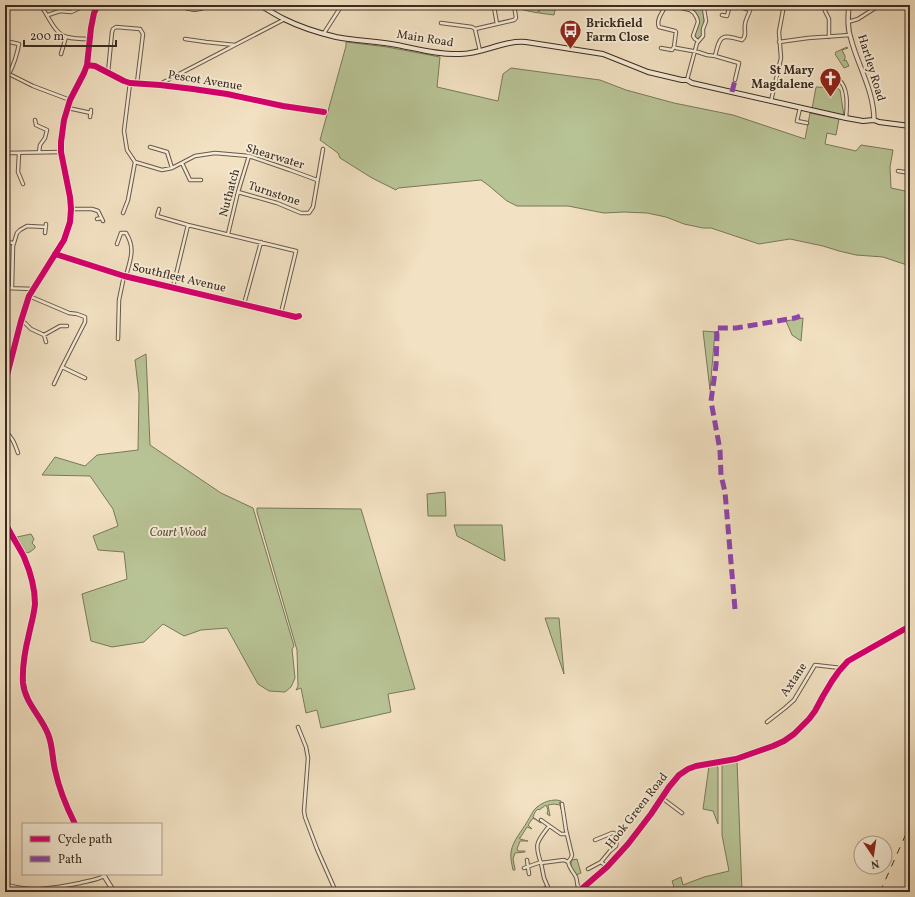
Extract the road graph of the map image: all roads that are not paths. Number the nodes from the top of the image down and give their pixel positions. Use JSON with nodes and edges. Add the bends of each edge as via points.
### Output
{"nodes":[{"id":1,"x":40,"y":5,"type":"edge"},
{"id":2,"x":98,"y":5,"type":"edge"},
{"id":3,"x":119,"y":5,"type":"edge"},
{"id":4,"x":124,"y":5,"type":"edge"},
{"id":5,"x":179,"y":5,"type":"edge"},
{"id":6,"x":210,"y":5,"type":"edge"},
{"id":7,"x":260,"y":5,"type":"edge"},
{"id":8,"x":342,"y":5,"type":"edge"},
{"id":9,"x":514,"y":5,"type":"edge"},
{"id":10,"x":705,"y":5,"type":"edge"},
{"id":11,"x":730,"y":5,"type":"edge"},
{"id":12,"x":734,"y":5,"type":"edge"},
{"id":13,"x":752,"y":5,"type":"edge"},
{"id":14,"x":784,"y":5,"type":"edge"},
{"id":15,"x":825,"y":5,"type":"edge"},
{"id":16,"x":849,"y":5,"type":"edge"},
{"id":17,"x":880,"y":5,"type":"edge"},
{"id":18,"x":82,"y":6,"type":"dead end"},
{"id":19,"x":494,"y":6,"type":"dead end"},
{"id":20,"x":750,"y":10,"type":"junction"},
{"id":21,"x":48,"y":15,"type":"junction"},
{"id":22,"x":722,"y":15,"type":"dead end"},
{"id":23,"x":285,"y":19,"type":"junction"},
{"id":24,"x":848,"y":22,"type":"junction"},
{"id":25,"x":441,"y":23,"type":"dead end"},
{"id":26,"x":497,"y":24,"type":"junction"},
{"id":27,"x":475,"y":29,"type":"junction"},
{"id":28,"x":324,"y":33,"type":"junction"},
{"id":29,"x":850,"y":35,"type":"junction"},
{"id":30,"x":66,"y":37,"type":"junction"},
{"id":31,"x":830,"y":37,"type":"junction"},
{"id":32,"x":185,"y":38,"type":"dead end"},
{"id":33,"x":90,"y":39,"type":"junction"},
{"id":34,"x":5,"y":41,"type":"edge"},
{"id":35,"x":698,"y":41,"type":"junction"},
{"id":36,"x":780,"y":42,"type":"junction"},
{"id":37,"x":235,"y":45,"type":"junction"},
{"id":38,"x":674,"y":47,"type":"junction"},
{"id":39,"x":661,"y":48,"type":"dead end"},
{"id":40,"x":480,"y":52,"type":"junction"},
{"id":41,"x":694,"y":52,"type":"junction"},
{"id":42,"x":61,"y":54,"type":"dead end"},
{"id":43,"x":715,"y":56,"type":"junction"},
{"id":44,"x":87,"y":65,"type":"junction"},
{"id":45,"x":5,"y":72,"type":"edge"},
{"id":46,"x":108,"y":73,"type":"junction"},
{"id":47,"x":9,"y":74,"type":"junction"},
{"id":48,"x":826,"y":76,"type":"dead end"},
{"id":49,"x":687,"y":80,"type":"junction"},
{"id":50,"x":735,"y":80,"type":"dead end"},
{"id":51,"x":130,"y":83,"type":"junction"},
{"id":52,"x":137,"y":83,"type":"junction"},
{"id":53,"x":160,"y":85,"type":"junction"},
{"id":54,"x":70,"y":100,"type":"junction"},
{"id":55,"x":771,"y":101,"type":"junction"},
{"id":56,"x":68,"y":108,"type":"junction"},
{"id":57,"x":800,"y":108,"type":"junction"},
{"id":58,"x":324,"y":112,"type":"dead end"},
{"id":59,"x":91,"y":113,"type":"dead end"},
{"id":60,"x":846,"y":118,"type":"junction"},
{"id":61,"x":35,"y":120,"type":"dead end"},
{"id":62,"x":874,"y":120,"type":"junction"},
{"id":63,"x":807,"y":123,"type":"dead end"},
{"id":64,"x":910,"y":126,"type":"edge"},
{"id":65,"x":150,"y":147,"type":"dead end"},
{"id":66,"x":323,"y":149,"type":"dead end"},
{"id":67,"x":39,"y":152,"type":"junction"},
{"id":68,"x":61,"y":152,"type":"junction"},
{"id":69,"x":5,"y":153,"type":"edge"},
{"id":70,"x":18,"y":153,"type":"junction"},
{"id":71,"x":909,"y":154,"type":"edge"},
{"id":72,"x":249,"y":156,"type":"junction"},
{"id":73,"x":135,"y":162,"type":"junction"},
{"id":74,"x":182,"y":163,"type":"junction"},
{"id":75,"x":172,"y":168,"type":"junction"},
{"id":76,"x":898,"y":171,"type":"dead end"},
{"id":77,"x":908,"y":173,"type":"edge"},
{"id":78,"x":201,"y":180,"type":"dead end"},
{"id":79,"x":317,"y":180,"type":"junction"},
{"id":80,"x":23,"y":184,"type":"dead end"},
{"id":81,"x":238,"y":192,"type":"junction"},
{"id":82,"x":71,"y":209,"type":"junction"},
{"id":83,"x":159,"y":209,"type":"dead end"},
{"id":84,"x":123,"y":213,"type":"dead end"},
{"id":85,"x":101,"y":218,"type":"junction"},
{"id":86,"x":97,"y":219,"type":"dead end"},
{"id":87,"x":103,"y":221,"type":"dead end"},
{"id":88,"x":188,"y":225,"type":"junction"},
{"id":89,"x":45,"y":233,"type":"dead end"},
{"id":90,"x":228,"y":234,"type":"junction"},
{"id":91,"x":5,"y":242,"type":"edge"},
{"id":92,"x":261,"y":242,"type":"junction"},
{"id":93,"x":14,"y":243,"type":"junction"},
{"id":94,"x":117,"y":244,"type":"dead end"},
{"id":95,"x":55,"y":254,"type":"junction"},
{"id":96,"x":125,"y":276,"type":"junction"},
{"id":97,"x":172,"y":287,"type":"junction"},
{"id":98,"x":5,"y":288,"type":"edge"},
{"id":99,"x":12,"y":288,"type":"junction"},
{"id":100,"x":33,"y":289,"type":"junction"},
{"id":101,"x":29,"y":296,"type":"junction"},
{"id":102,"x":244,"y":304,"type":"junction"},
{"id":103,"x":281,"y":312,"type":"junction"},
{"id":104,"x":299,"y":316,"type":"dead end"},
{"id":105,"x":21,"y":321,"type":"junction"},
{"id":106,"x":67,"y":326,"type":"dead end"},
{"id":107,"x":44,"y":335,"type":"junction"},
{"id":108,"x":118,"y":339,"type":"dead end"},
{"id":109,"x":46,"y":342,"type":"dead end"},
{"id":110,"x":62,"y":367,"type":"junction"},
{"id":111,"x":85,"y":378,"type":"dead end"},
{"id":112,"x":5,"y":383,"type":"edge"},
{"id":113,"x":54,"y":384,"type":"dead end"},
{"id":114,"x":5,"y":432,"type":"edge"},
{"id":115,"x":18,"y":453,"type":"dead end"},
{"id":116,"x":5,"y":522,"type":"edge"},
{"id":117,"x":910,"y":626,"type":"edge"},
{"id":118,"x":841,"y":668,"type":"junction"},
{"id":119,"x":767,"y":722,"type":"dead end"},
{"id":120,"x":298,"y":727,"type":"dead end"},
{"id":121,"x":662,"y":798,"type":"junction"},
{"id":122,"x":562,"y":804,"type":"dead end"},
{"id":123,"x":682,"y":813,"type":"dead end"},
{"id":124,"x":541,"y":820,"type":"dead end"},
{"id":125,"x":74,"y":823,"type":"edge"},
{"id":126,"x":549,"y":826,"type":"junction"},
{"id":127,"x":567,"y":834,"type":"junction"},
{"id":128,"x":595,"y":840,"type":"dead end"},
{"id":129,"x":526,"y":860,"type":"dead end"},
{"id":130,"x":541,"y":862,"type":"junction"},
{"id":131,"x":568,"y":862,"type":"junction"},
{"id":132,"x":601,"y":862,"type":"junction"},
{"id":133,"x":526,"y":867,"type":"junction"},
{"id":134,"x":607,"y":867,"type":"junction"},
{"id":135,"x":588,"y":869,"type":"dead end"},
{"id":136,"x":529,"y":874,"type":"dead end"},
{"id":137,"x":103,"y":875,"type":"edge"},
{"id":138,"x":5,"y":884,"type":"edge"},
{"id":139,"x":548,"y":887,"type":"junction"},
{"id":140,"x":543,"y":890,"type":"dead end"},
{"id":141,"x":579,"y":891,"type":"edge"},
{"id":142,"x":114,"y":892,"type":"edge"},
{"id":143,"x":336,"y":892,"type":"edge"},
{"id":144,"x":550,"y":892,"type":"edge"}],
"edges":[{"from":1,"to":21,"type":"street"},
{"from":2,"to":33,"type":"street","via":[[94,13]]},
{"from":3,"to":4,"type":"main road"},
{"from":5,"to":6,"type":"main road","via":[[198,9]]},
{"from":7,"to":23,"type":"main road","name":"Main Road"},
{"from":8,"to":28,"type":"street"},
{"from":9,"to":26,"type":"street","via":[[516,18]]},
{"from":10,"to":35,"type":"street","via":[[706,21],[703,36]]},
{"from":11,"to":22,"type":"street","via":[[727,16]]},
{"from":12,"to":20,"type":"street"},
{"from":13,"to":20,"type":"street"},
{"from":14,"to":36,"type":"street","via":[[779,28]]},
{"from":15,"to":31,"type":"street"},
{"from":16,"to":24,"type":"street","name":"Hartley Road"},
{"from":17,"to":24,"type":"street"},
{"from":18,"to":21,"type":"street","via":[[71,12],[60,11]]},
{"from":19,"to":26,"type":"street"},
{"from":20,"to":43,"type":"street","via":[[745,23],[744,39],[723,37]]},
{"from":21,"to":30,"type":"street","via":[[54,28]]},
{"from":23,"to":28,"type":"main road","name":"Main Road"},
{"from":23,"to":37,"type":"street"},
{"from":24,"to":29,"type":"street","name":"Hartley Road"},
{"from":25,"to":27,"type":"street"},
{"from":26,"to":27,"type":"street"},
{"from":27,"to":40,"type":"street"},
{"from":28,"to":40,"type":"main road","name":"Main Road","via":[[435,52]]},
{"from":29,"to":31,"type":"street"},
{"from":29,"to":62,"type":"street","name":"Hartley Road","via":[[868,87]]},
{"from":30,"to":33,"type":"street"},
{"from":30,"to":42,"type":"street"},
{"from":31,"to":36,"type":"street"},
{"from":32,"to":37,"type":"street"},
{"from":33,"to":44,"type":"street"},
{"from":34,"to":47,"type":"street","via":[[19,44]]},
{"from":35,"to":38,"type":"street","via":[[693,36],[698,23],[696,15],[690,10],[669,5],[665,7],[658,25],[676,32]]},
{"from":35,"to":41,"type":"street"},
{"from":36,"to":55,"type":"street","via":[[781,59]]},
{"from":37,"to":53,"type":"street"},
{"from":38,"to":39,"type":"street","via":[[672,50]]},
{"from":38,"to":41,"type":"street"},
{"from":40,"to":49,"type":"main road","name":"Main Road","via":[[509,42],[526,42],[603,54],[648,72]]},
{"from":41,"to":43,"type":"street"},
{"from":41,"to":49,"type":"street"},
{"from":43,"to":50,"type":"street","via":[[739,63]]},
{"from":44,"to":46,"type":"street","name":"Pescot Avenue"},
{"from":44,"to":54,"type":"street"},
{"from":45,"to":47,"type":"street"},
{"from":46,"to":51,"type":"street","name":"Pescot Avenue"},
{"from":46,"to":52,"type":"street","via":[[113,29],[140,29],[143,34]]},
{"from":47,"to":54,"type":"street"},
{"from":48,"to":60,"type":"street","via":[[838,79],[844,88],[848,103]]},
{"from":49,"to":55,"type":"main road","name":"Main Road"},
{"from":51,"to":52,"type":"street","name":"Pescot Avenue"},
{"from":51,"to":73,"type":"street","via":[[124,131],[127,150]]},
{"from":52,"to":53,"type":"street","name":"Pescot Avenue"},
{"from":53,"to":58,"type":"street","name":"Pescot Avenue"},
{"from":54,"to":56,"type":"street"},
{"from":55,"to":57,"type":"main road","name":"Main Road"},
{"from":56,"to":59,"type":"street"},
{"from":56,"to":68,"type":"street","via":[[64,120]]},
{"from":57,"to":60,"type":"main road","name":"Main Road"},
{"from":57,"to":63,"type":"street","via":[[797,121]]},
{"from":60,"to":62,"type":"main road","name":"Main Road"},
{"from":61,"to":67,"type":"street","via":[[36,125],[47,130]]},
{"from":62,"to":64,"type":"main road","name":"Main Road"},
{"from":65,"to":75,"type":"street","via":[[167,152]]},
{"from":66,"to":79,"type":"street","name":"Turnstone"},
{"from":67,"to":68,"type":"street"},
{"from":67,"to":70,"type":"street"},
{"from":68,"to":82,"type":"street"},
{"from":69,"to":70,"type":"street"},
{"from":70,"to":80,"type":"street","via":[[18,172]]},
{"from":71,"to":77,"type":"street"},
{"from":72,"to":74,"type":"street","name":"Shearwater","via":[[215,153],[195,156]]},
{"from":72,"to":79,"type":"street","name":"Shearwater"},
{"from":72,"to":81,"type":"street","name":"Nuthatch"},
{"from":73,"to":75,"type":"street","name":"Shearwater","via":[[162,170]]},
{"from":73,"to":84,"type":"street"},
{"from":74,"to":75,"type":"street","name":"Shearwater"},
{"from":74,"to":78,"type":"street","via":[[190,180]]},
{"from":76,"to":77,"type":"street"},
{"from":79,"to":81,"type":"street","name":"Turnstone","via":[[313,206],[309,213]]},
{"from":81,"to":90,"type":"street","name":"Nuthatch"},
{"from":82,"to":85,"type":"street","via":[[92,208],[98,211]]},
{"from":82,"to":95,"type":"street","via":[[64,240]]},
{"from":83,"to":88,"type":"street","via":[[157,216]]},
{"from":85,"to":86,"type":"street"},
{"from":85,"to":87,"type":"street"},
{"from":88,"to":90,"type":"street"},
{"from":88,"to":97,"type":"street"},
{"from":89,"to":93,"type":"street","via":[[46,225],[24,227],[18,232]]},
{"from":90,"to":92,"type":"street"},
{"from":91,"to":93,"type":"street"},
{"from":92,"to":102,"type":"street"},
{"from":92,"to":103,"type":"street","via":[[296,251]]},
{"from":93,"to":99,"type":"street"},
{"from":94,"to":96,"type":"street","via":[[121,233],[126,233],[132,250]]},
{"from":95,"to":96,"type":"street","name":"Southfleet Avenue"},
{"from":95,"to":100,"type":"street"},
{"from":96,"to":97,"type":"street","name":"Southfleet Avenue"},
{"from":96,"to":108,"type":"street","via":[[119,300]]},
{"from":97,"to":102,"type":"street","name":"Southfleet Avenue"},
{"from":98,"to":99,"type":"street"},
{"from":99,"to":100,"type":"street"},
{"from":100,"to":101,"type":"street"},
{"from":101,"to":105,"type":"street"},
{"from":101,"to":110,"type":"street","via":[[85,317],[85,322]]},
{"from":102,"to":103,"type":"street","name":"Southfleet Avenue"},
{"from":103,"to":104,"type":"street","name":"Southfleet Avenue"},
{"from":105,"to":107,"type":"street","via":[[30,329]]},
{"from":105,"to":112,"type":"street"},
{"from":106,"to":107,"type":"street","via":[[60,326]]},
{"from":107,"to":109,"type":"street"},
{"from":110,"to":111,"type":"street"},
{"from":110,"to":113,"type":"street"},
{"from":114,"to":115,"type":"street"},
{"from":116,"to":125,"type":"street","via":[[24,557],[34,594],[34,608],[24,656],[24,688],[48,733],[61,792]]},
{"from":117,"to":118,"type":"street","name":"Hook Green Road","via":[[848,661]]},
{"from":118,"to":119,"type":"street","name":"Axtane","via":[[815,665],[794,700]]},
{"from":118,"to":121,"type":"street","name":"Hook Green Road","via":[[815,711],[794,734],[773,746],[736,759],[688,769],[675,779]]},
{"from":120,"to":143,"type":"street","via":[[308,758],[305,817]]},
{"from":121,"to":123,"type":"street"},
{"from":121,"to":134,"type":"street","name":"Hook Green Road"},
{"from":122,"to":127,"type":"street"},
{"from":124,"to":126,"type":"street"},
{"from":126,"to":127,"type":"street","via":[[561,834]]},
{"from":126,"to":130,"type":"street","via":[[537,844]]},
{"from":127,"to":131,"type":"street","via":[[572,855]]},
{"from":128,"to":132,"type":"street","via":[[612,833],[617,838],[616,846]]},
{"from":129,"to":133,"type":"street"},
{"from":130,"to":131,"type":"street"},
{"from":130,"to":133,"type":"street"},
{"from":130,"to":139,"type":"street"},
{"from":131,"to":141,"type":"street","via":[[576,877]]},
{"from":132,"to":134,"type":"street"},
{"from":132,"to":135,"type":"street"},
{"from":133,"to":136,"type":"street"},
{"from":134,"to":141,"type":"street","name":"Hook Green Road"},
{"from":137,"to":138,"type":"street","via":[[96,879],[41,889]]},
{"from":137,"to":142,"type":"street"},
{"from":139,"to":140,"type":"street"},
{"from":139,"to":144,"type":"street"}]}
